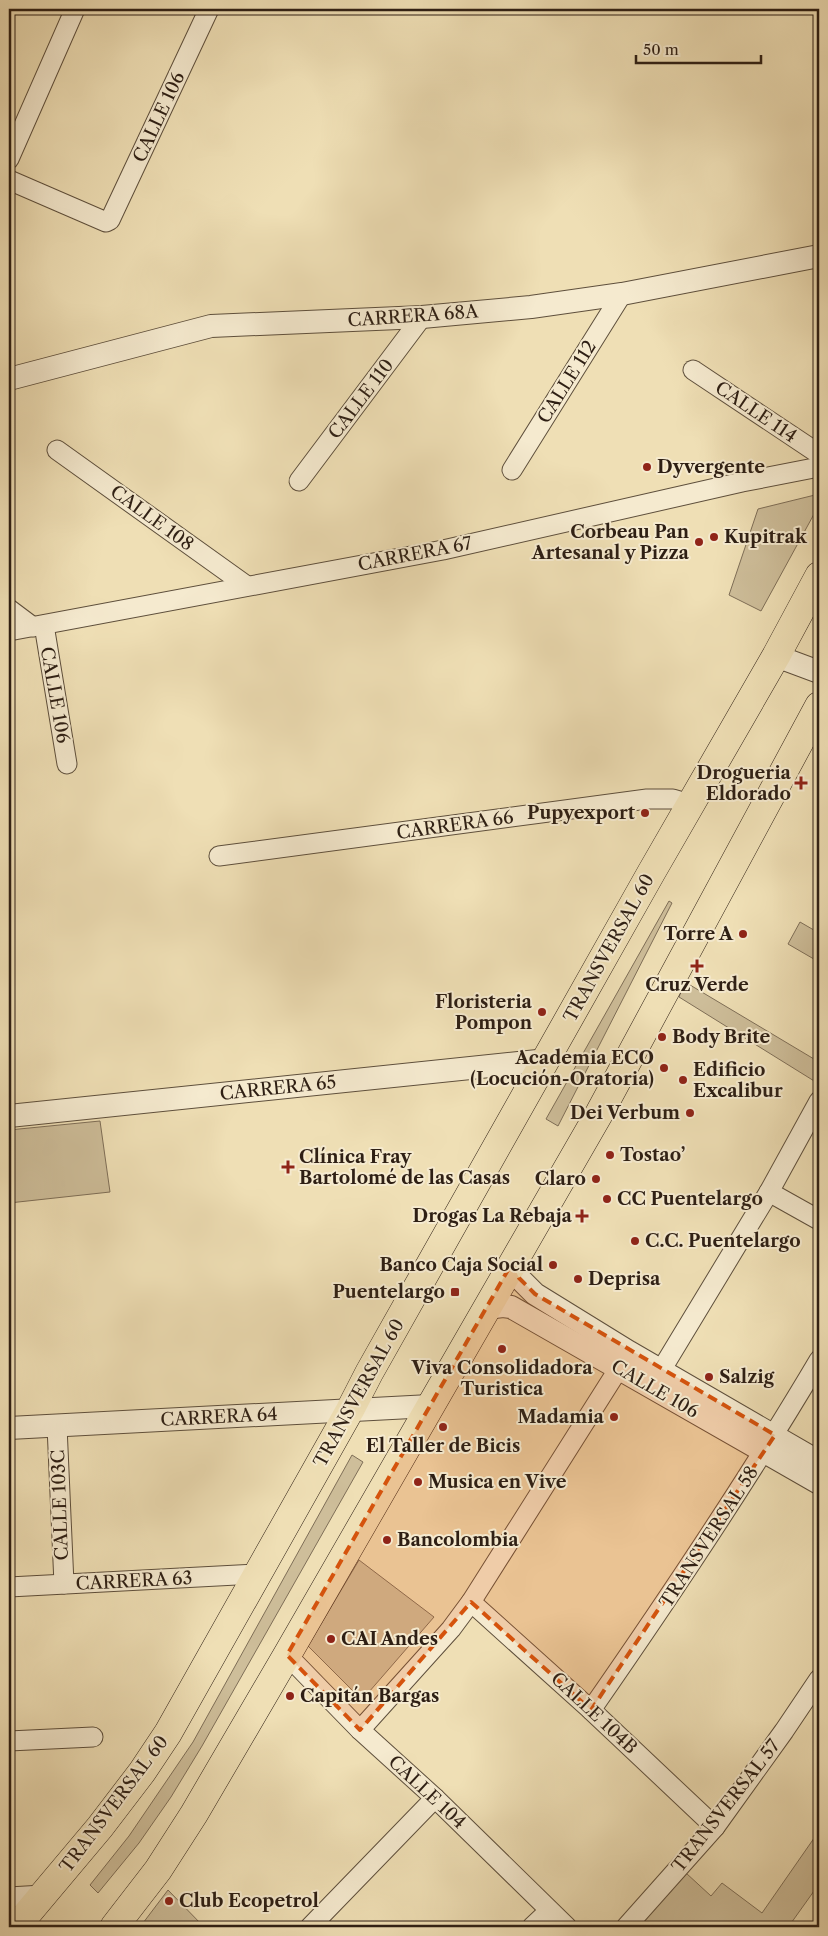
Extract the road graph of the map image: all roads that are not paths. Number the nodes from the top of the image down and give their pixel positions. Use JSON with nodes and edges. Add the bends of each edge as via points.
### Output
{"nodes":[{"id":1,"x":75,"y":9,"type":"edge"},
{"id":2,"x":209,"y":9,"type":"edge"},
{"id":3,"x":9,"y":159,"type":"edge"},
{"id":4,"x":9,"y":180,"type":"edge"},
{"id":5,"x":819,"y":256,"type":"edge"},
{"id":6,"x":622,"y":294,"type":"junction"},
{"id":7,"x":422,"y":317,"type":"junction"},
{"id":8,"x":693,"y":370,"type":"dead end"},
{"id":9,"x":9,"y":379,"type":"edge"},
{"id":10,"x":58,"y":450,"type":"dead end"},
{"id":11,"x":819,"y":454,"type":"edge"},
{"id":12,"x":819,"y":467,"type":"edge"},
{"id":13,"x":512,"y":470,"type":"dead end"},
{"id":14,"x":299,"y":481,"type":"dead end"},
{"id":15,"x":819,"y":576,"type":"edge"},
{"id":16,"x":247,"y":586,"type":"junction"},
{"id":17,"x":9,"y":609,"type":"edge"},
{"id":18,"x":38,"y":626,"type":"junction"},
{"id":19,"x":9,"y":632,"type":"edge"},
{"id":20,"x":776,"y":656,"type":"junction"},
{"id":21,"x":819,"y":672,"type":"edge"},
{"id":22,"x":819,"y":706,"type":"edge"},
{"id":23,"x":67,"y":764,"type":"dead end"},
{"id":24,"x":690,"y":804,"type":"junction"},
{"id":25,"x":219,"y":856,"type":"dead end"},
{"id":26,"x":547,"y":1060,"type":"junction"},
{"id":27,"x":819,"y":1101,"type":"edge"},
{"id":28,"x":9,"y":1116,"type":"edge"},
{"id":29,"x":769,"y":1192,"type":"junction"},
{"id":30,"x":819,"y":1220,"type":"edge"},
{"id":31,"x":512,"y":1263,"type":"junction"},
{"id":32,"x":486,"y":1308,"type":"junction"},
{"id":33,"x":624,"y":1360,"type":"junction"},
{"id":34,"x":819,"y":1360,"type":"edge"},
{"id":35,"x":656,"y":1378,"type":"junction"},
{"id":36,"x":430,"y":1406,"type":"junction"},
{"id":37,"x":350,"y":1410,"type":"junction"},
{"id":38,"x":57,"y":1426,"type":"junction"},
{"id":39,"x":9,"y":1428,"type":"edge"},
{"id":40,"x":770,"y":1443,"type":"junction"},
{"id":41,"x":819,"y":1462,"type":"edge"},
{"id":42,"x":819,"y":1483,"type":"edge"},
{"id":43,"x":258,"y":1574,"type":"junction"},
{"id":44,"x":64,"y":1584,"type":"junction"},
{"id":45,"x":9,"y":1587,"type":"edge"},
{"id":46,"x":471,"y":1602,"type":"junction"},
{"id":47,"x":287,"y":1655,"type":"junction"},
{"id":48,"x":819,"y":1679,"type":"edge"},
{"id":49,"x":592,"y":1710,"type":"junction"},
{"id":50,"x":360,"y":1730,"type":"junction"},
{"id":51,"x":93,"y":1737,"type":"dead end"},
{"id":52,"x":9,"y":1741,"type":"edge"},
{"id":53,"x":435,"y":1798,"type":"junction"},
{"id":54,"x":715,"y":1827,"type":"junction"},
{"id":55,"x":43,"y":1895,"type":"junction"},
{"id":56,"x":9,"y":1897,"type":"edge"},
{"id":57,"x":549,"y":1910,"type":"junction"},
{"id":58,"x":16,"y":1927,"type":"edge"},
{"id":59,"x":114,"y":1927,"type":"edge"},
{"id":60,"x":310,"y":1927,"type":"edge"},
{"id":61,"x":532,"y":1927,"type":"edge"},
{"id":62,"x":567,"y":1927,"type":"edge"},
{"id":63,"x":626,"y":1927,"type":"edge"}],
"edges":[{"from":1,"to":3,"type":"street"},
{"from":2,"to":4,"type":"street","name":"CALLE 106","via":[[112,217],[106,222]]},
{"from":5,"to":6,"type":"street","name":"CARRERA 68A"},
{"from":6,"to":7,"type":"street","name":"CARRERA 68A","via":[[531,308]]},
{"from":6,"to":13,"type":"street","name":"CALLE 112"},
{"from":7,"to":9,"type":"street","name":"CARRERA 68A","via":[[211,326]]},
{"from":7,"to":14,"type":"street","name":"CALLE 110"},
{"from":8,"to":11,"type":"street","name":"CALLE 114"},
{"from":10,"to":16,"type":"street","name":"CALLE 108"},
{"from":12,"to":16,"type":"street","name":"CARRERA 67","via":[[443,550]]},
{"from":15,"to":20,"type":"main road","name":"TRANSVERSAL 60"},
{"from":16,"to":18,"type":"street","name":"CARRERA 67"},
{"from":17,"to":18,"type":"street"},
{"from":18,"to":19,"type":"street","name":"CARRERA 67"},
{"from":18,"to":23,"type":"street","name":"CALLE 106"},
{"from":20,"to":21,"type":"street"},
{"from":20,"to":24,"type":"main road","name":"TRANSVERSAL 60"},
{"from":22,"to":31,"type":"main road","via":[[600,1112]]},
{"from":24,"to":25,"type":"street","name":"CARRERA 66","via":[[659,798]]},
{"from":24,"to":26,"type":"main road","name":"TRANSVERSAL 60"},
{"from":26,"to":28,"type":"street","name":"CARRERA 65"},
{"from":26,"to":37,"type":"main road","name":"TRANSVERSAL 60"},
{"from":27,"to":29,"type":"street"},
{"from":29,"to":30,"type":"street"},
{"from":29,"to":35,"type":"street"},
{"from":31,"to":32,"type":"main road"},
{"from":31,"to":33,"type":"street","name":"CALLE 106","via":[[519,1278],[535,1294]]},
{"from":32,"to":33,"type":"street","name":"CALLE 106","via":[[511,1308]]},
{"from":32,"to":36,"type":"main road"},
{"from":33,"to":35,"type":"street","name":"CALLE 106"},
{"from":33,"to":46,"type":"street"},
{"from":34,"to":40,"type":"street","name":"TRANSVERSAL 58"},
{"from":35,"to":40,"type":"street","name":"CALLE 106"},
{"from":36,"to":37,"type":"street","name":"CARRERA 64"},
{"from":36,"to":47,"type":"main road"},
{"from":37,"to":38,"type":"street","name":"CARRERA 64"},
{"from":37,"to":43,"type":"main road","name":"TRANSVERSAL 60"},
{"from":38,"to":39,"type":"street","name":"CARRERA 64"},
{"from":38,"to":44,"type":"street","name":"CALLE 103C"},
{"from":40,"to":41,"type":"street","name":"CALLE 106"},
{"from":40,"to":42,"type":"street","name":"CALLE 106"},
{"from":40,"to":49,"type":"street","name":"TRANSVERSAL 58"},
{"from":43,"to":44,"type":"street","name":"CARRERA 63"},
{"from":43,"to":55,"type":"main road","name":"TRANSVERSAL 60","via":[[179,1715],[142,1772]]},
{"from":44,"to":45,"type":"street","name":"CARRERA 63"},
{"from":46,"to":49,"type":"street","name":"CALLE 104B"},
{"from":46,"to":50,"type":"street","via":[[451,1629]]},
{"from":47,"to":50,"type":"street","name":"CALLE 104"},
{"from":47,"to":59,"type":"main road","via":[[194,1814],[158,1870]]},
{"from":48,"to":54,"type":"street","name":"TRANSVERSAL 57"},
{"from":49,"to":54,"type":"street","name":"CALLE 104B"},
{"from":50,"to":53,"type":"street","name":"CALLE 104"},
{"from":51,"to":52,"type":"street"},
{"from":53,"to":57,"type":"street","name":"CALLE 104"},
{"from":53,"to":60,"type":"street"},
{"from":54,"to":63,"type":"street","name":"TRANSVERSAL 57"},
{"from":55,"to":56,"type":"street"},
{"from":55,"to":58,"type":"main road","name":"TRANSVERSAL 60"},
{"from":57,"to":61,"type":"street"},
{"from":57,"to":62,"type":"street","name":"CALLE 104"}]}
